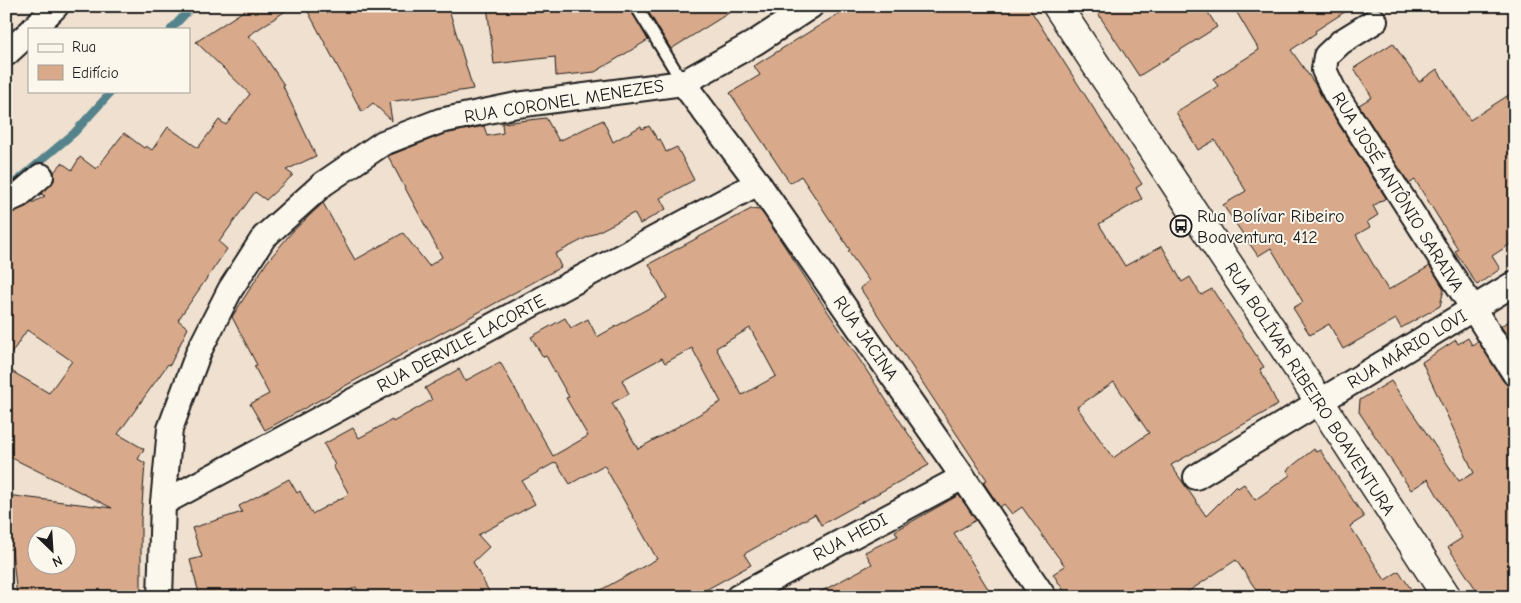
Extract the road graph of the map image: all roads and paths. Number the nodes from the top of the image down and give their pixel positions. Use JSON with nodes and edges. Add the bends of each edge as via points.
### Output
{"nodes":[{"id":1,"x":56,"y":6,"type":"edge"},
{"id":2,"x":636,"y":6,"type":"edge"},
{"id":3,"x":811,"y":6,"type":"edge"},
{"id":4,"x":1057,"y":6,"type":"edge"},
{"id":5,"x":1375,"y":21,"type":"dead end"},
{"id":6,"x":34,"y":28,"type":"edge"},
{"id":7,"x":28,"y":34,"type":"edge"},
{"id":8,"x":6,"y":54,"type":"edge"},
{"id":9,"x":683,"y":83,"type":"junction"},
{"id":10,"x":41,"y":176,"type":"dead end"},
{"id":11,"x":758,"y":183,"type":"junction"},
{"id":12,"x":6,"y":201,"type":"edge"},
{"id":13,"x":1515,"y":283,"type":"edge"},
{"id":14,"x":1472,"y":309,"type":"junction"},
{"id":15,"x":1515,"y":374,"type":"edge"},
{"id":16,"x":1320,"y":402,"type":"junction"},
{"id":17,"x":963,"y":477,"type":"junction"},
{"id":18,"x":1196,"y":478,"type":"dead end"},
{"id":19,"x":164,"y":503,"type":"junction"},
{"id":20,"x":160,"y":597,"type":"edge"},
{"id":21,"x":738,"y":597,"type":"edge"},
{"id":22,"x":1044,"y":597,"type":"edge"},
{"id":23,"x":1447,"y":597,"type":"edge"}],
"edges":[{"from":1,"to":6,"type":"street"},
{"from":2,"to":9,"type":"lane"},
{"from":3,"to":9,"type":"street"},
{"from":4,"to":16,"type":"main road","name":"RUA BOLÍVAR RIBEIRO BOAVENTURA"},
{"from":5,"to":14,"type":"street","name":"RUA JOSÉ ANTÔNIO SARAIVA","via":[[1341,42],[1326,56],[1324,70],[1335,93]]},
{"from":7,"to":8,"type":"street"},
{"from":9,"to":11,"type":"street","name":"RUA JACINA"},
{"from":9,"to":19,"type":"street","name":"RUA CORONEL MENEZES","via":[[518,105],[440,121],[383,143],[323,184],[264,237],[230,290],[199,351],[170,429]]},
{"from":10,"to":12,"type":"street","via":[[19,195]]},
{"from":11,"to":17,"type":"street","name":"RUA JACINA"},
{"from":11,"to":19,"type":"street","name":"RUA DERVILE LACORTE"},
{"from":13,"to":14,"type":"street","name":"RUA MÁRIO LOVI"},
{"from":14,"to":15,"type":"street","name":"RUA JOSÉ ANTÔNIO SARAIVA"},
{"from":14,"to":16,"type":"street","name":"RUA MÁRIO LOVI"},
{"from":16,"to":18,"type":"street","name":"RUA MÁRIO LOVI"},
{"from":16,"to":23,"type":"main road","name":"RUA BOLÍVAR RIBEIRO BOAVENTURA"},
{"from":17,"to":21,"type":"street","name":"RUA HEDI"},
{"from":17,"to":22,"type":"street","name":"RUA JACINA"},
{"from":19,"to":20,"type":"street","name":"RUA CORONEL MENEZES"}]}
